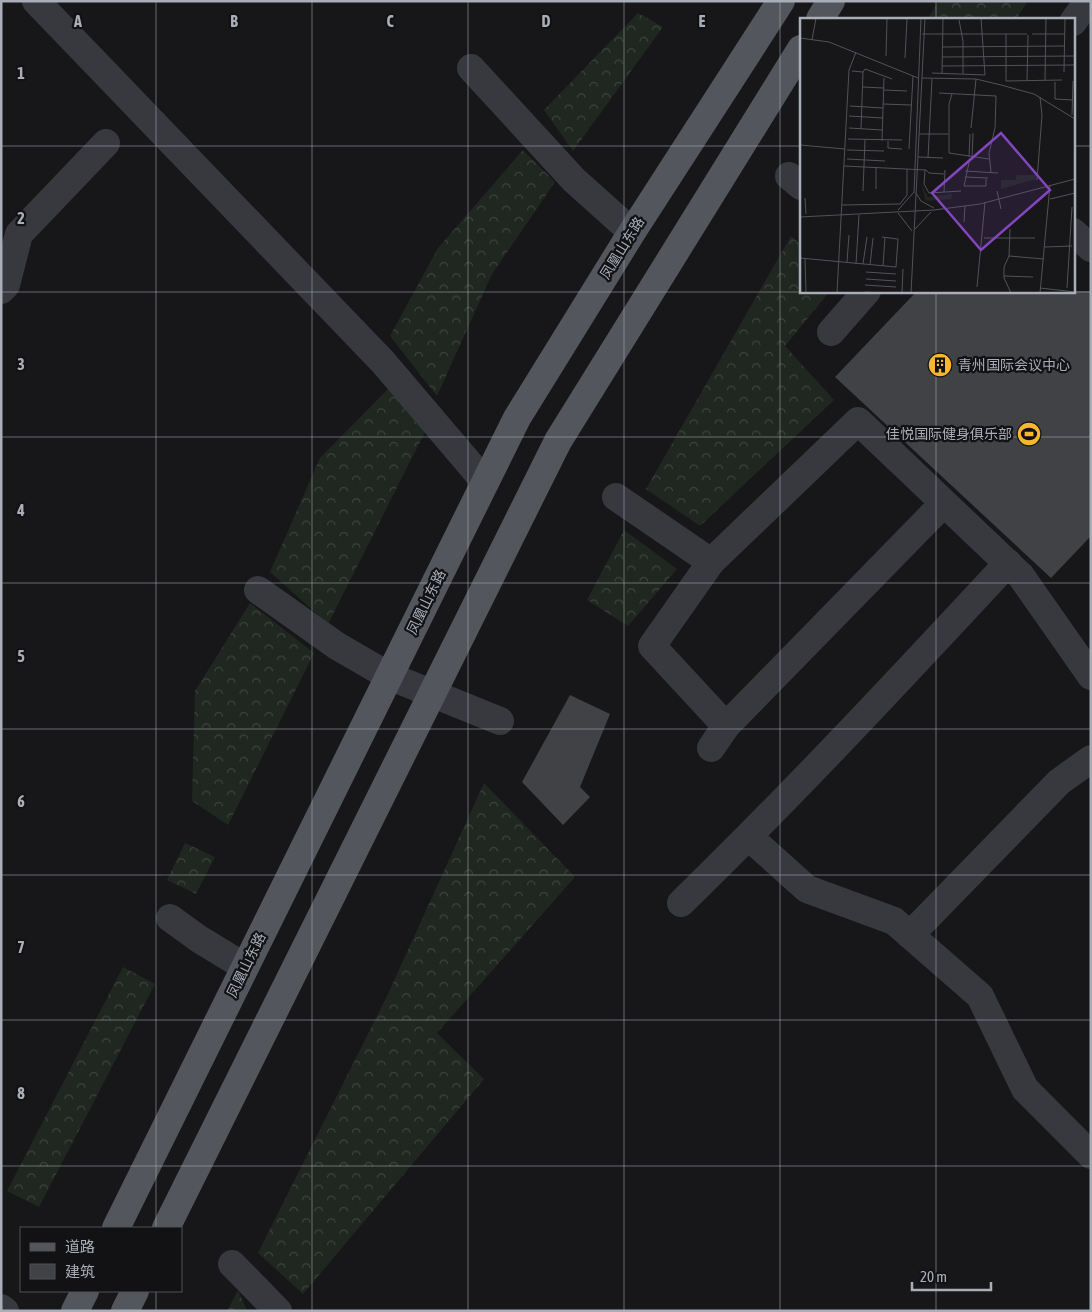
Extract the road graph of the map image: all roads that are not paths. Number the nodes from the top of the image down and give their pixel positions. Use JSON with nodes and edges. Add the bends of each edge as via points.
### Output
{"nodes":[{"id":1,"x":36,"y":1,"type":"edge"},
{"id":2,"x":782,"y":1,"type":"edge"},
{"id":3,"x":830,"y":1,"type":"edge"},
{"id":4,"x":1088,"y":1,"type":"edge"},
{"id":5,"x":821,"y":18,"type":"edge"},
{"id":6,"x":1074,"y":21,"type":"edge"},
{"id":7,"x":800,"y":51,"type":"edge"},
{"id":8,"x":471,"y":68,"type":"dead end"},
{"id":9,"x":106,"y":143,"type":"dead end"},
{"id":10,"x":632,"y":232,"type":"junction"},
{"id":11,"x":1074,"y":233,"type":"edge"},
{"id":12,"x":1091,"y":248,"type":"edge"},
{"id":13,"x":1,"y":290,"type":"edge"},
{"id":14,"x":866,"y":292,"type":"edge"},
{"id":15,"x":831,"y":332,"type":"dead end"},
{"id":16,"x":485,"y":482,"type":"junction"},
{"id":17,"x":616,"y":497,"type":"dead end"},
{"id":18,"x":944,"y":503,"type":"junction"},
{"id":19,"x":711,"y":562,"type":"junction"},
{"id":20,"x":1008,"y":563,"type":"junction"},
{"id":21,"x":258,"y":590,"type":"dead end"},
{"id":22,"x":389,"y":676,"type":"junction"},
{"id":23,"x":1091,"y":676,"type":"edge"},
{"id":24,"x":432,"y":693,"type":"junction"},
{"id":25,"x":500,"y":721,"type":"dead end"},
{"id":26,"x":726,"y":726,"type":"junction"},
{"id":27,"x":711,"y":748,"type":"dead end"},
{"id":28,"x":1088,"y":765,"type":"edge"},
{"id":29,"x":749,"y":837,"type":"junction"},
{"id":30,"x":681,"y":903,"type":"dead end"},
{"id":31,"x":170,"y":918,"type":"dead end"},
{"id":32,"x":910,"y":935,"type":"junction"},
{"id":33,"x":245,"y":967,"type":"junction"},
{"id":34,"x":1091,"y":1155,"type":"edge"},
{"id":35,"x":116,"y":1227,"type":"edge"},
{"id":36,"x":166,"y":1227,"type":"edge"},
{"id":37,"x":232,"y":1264,"type":"dead end"},
{"id":38,"x":84,"y":1292,"type":"edge"},
{"id":39,"x":134,"y":1292,"type":"edge"},
{"id":40,"x":1,"y":1308,"type":"edge"},
{"id":41,"x":5,"y":1311,"type":"edge"},
{"id":42,"x":75,"y":1311,"type":"edge"},
{"id":43,"x":125,"y":1311,"type":"edge"},
{"id":44,"x":278,"y":1311,"type":"edge"}],
"edges":[{"from":1,"to":16,"type":"street","via":[[384,362]]},
{"from":2,"to":10,"type":"main road","name":"凤凰山东路"},
{"from":3,"to":5,"type":"main road"},
{"from":4,"to":6,"type":"street"},
{"from":7,"to":24,"type":"main road","via":[[558,441]]},
{"from":8,"to":10,"type":"street","via":[[574,180]]},
{"from":9,"to":13,"type":"street","via":[[19,234],[6,285]]},
{"from":10,"to":16,"type":"main road","name":"凤凰山东路","via":[[517,418]]},
{"from":11,"to":12,"type":"street"},
{"from":14,"to":15,"type":"street"},
{"from":16,"to":22,"type":"main road","name":"凤凰山东路"},
{"from":17,"to":19,"type":"street"},
{"from":18,"to":19,"type":"street","via":[[858,421]]},
{"from":18,"to":20,"type":"street"},
{"from":18,"to":26,"type":"street"},
{"from":19,"to":26,"type":"street","via":[[652,646]]},
{"from":20,"to":23,"type":"street","via":[[1021,576]]},
{"from":20,"to":29,"type":"street"},
{"from":21,"to":22,"type":"street","via":[[337,646]]},
{"from":22,"to":24,"type":"street"},
{"from":22,"to":33,"type":"main road","name":"凤凰山东路"},
{"from":24,"to":25,"type":"street"},
{"from":24,"to":36,"type":"main road"},
{"from":26,"to":27,"type":"street"},
{"from":28,"to":32,"type":"street","via":[[1059,782]]},
{"from":29,"to":30,"type":"street"},
{"from":29,"to":32,"type":"street","via":[[807,888],[894,921]]},
{"from":31,"to":33,"type":"street"},
{"from":32,"to":34,"type":"street","via":[[980,996],[1025,1088]]},
{"from":33,"to":35,"type":"main road","name":"凤凰山东路"},
{"from":37,"to":44,"type":"street"},
{"from":38,"to":42,"type":"main road"},
{"from":39,"to":43,"type":"main road"},
{"from":40,"to":41,"type":"street"}]}
